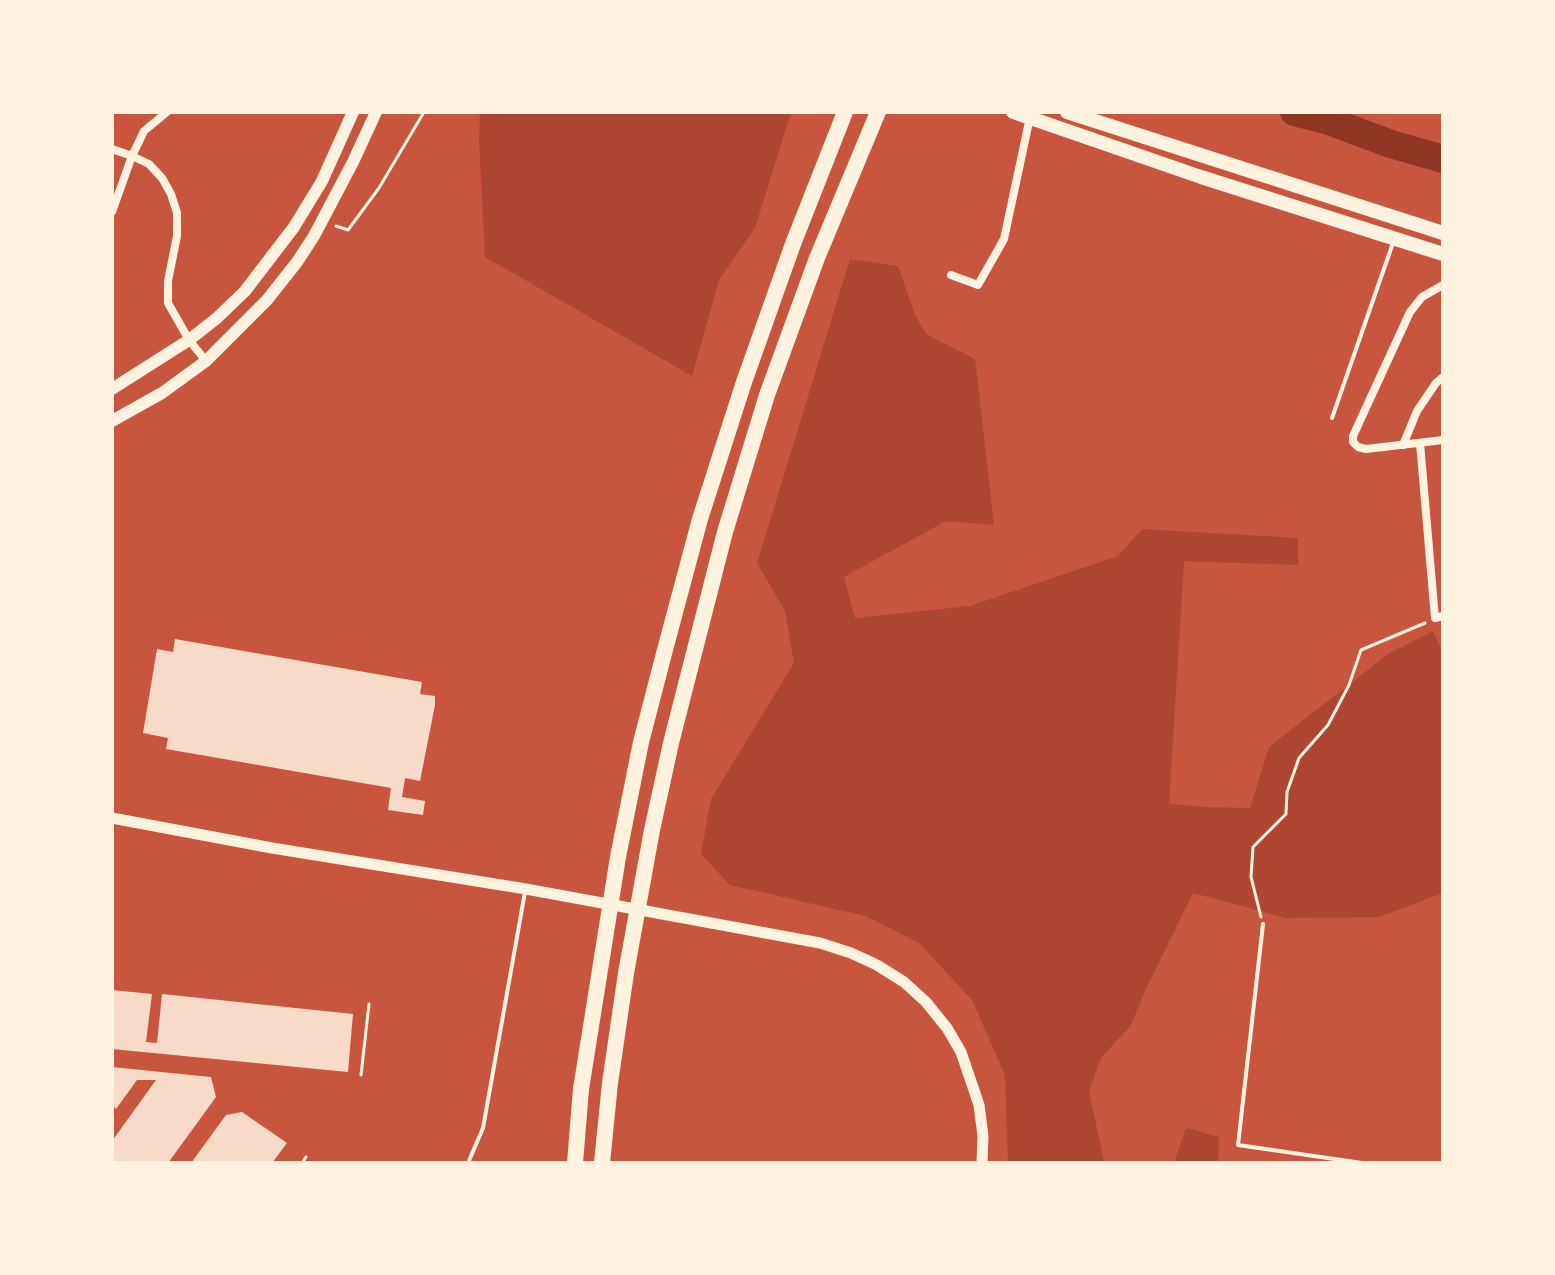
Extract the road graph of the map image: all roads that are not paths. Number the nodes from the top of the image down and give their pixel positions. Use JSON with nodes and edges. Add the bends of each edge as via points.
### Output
{"nodes":[{"id":1,"x":167,"y":112,"type":"edge"},
{"id":2,"x":353,"y":112,"type":"edge"},
{"id":3,"x":376,"y":112,"type":"edge"},
{"id":4,"x":845,"y":112,"type":"edge"},
{"id":5,"x":878,"y":112,"type":"edge"},
{"id":6,"x":1013,"y":112,"type":"edge"},
{"id":7,"x":1067,"y":112,"type":"edge"},
{"id":8,"x":1030,"y":117,"type":"junction"},
{"id":9,"x":112,"y":149,"type":"edge"},
{"id":10,"x":132,"y":156,"type":"junction"},
{"id":11,"x":112,"y":212,"type":"edge"},
{"id":12,"x":1443,"y":233,"type":"edge"},
{"id":13,"x":1395,"y":238,"type":"junction"},
{"id":14,"x":1443,"y":254,"type":"edge"},
{"id":15,"x":951,"y":275,"type":"dead end"},
{"id":16,"x":1443,"y":285,"type":"edge"},
{"id":17,"x":189,"y":340,"type":"junction"},
{"id":18,"x":206,"y":361,"type":"junction"},
{"id":19,"x":1443,"y":377,"type":"edge"},
{"id":20,"x":112,"y":389,"type":"edge"},
{"id":21,"x":1332,"y":418,"type":"dead end"},
{"id":22,"x":112,"y":421,"type":"edge"},
{"id":23,"x":1443,"y":440,"type":"edge"},
{"id":24,"x":1420,"y":443,"type":"junction"},
{"id":25,"x":1403,"y":445,"type":"junction"},
{"id":26,"x":1439,"y":617,"type":"edge"},
{"id":27,"x":112,"y":818,"type":"edge"},
{"id":28,"x":526,"y":889,"type":"junction"},
{"id":29,"x":1263,"y":924,"type":"road end"},
{"id":30,"x":468,"y":1163,"type":"edge"},
{"id":31,"x":575,"y":1163,"type":"edge"},
{"id":32,"x":602,"y":1163,"type":"edge"},
{"id":33,"x":982,"y":1163,"type":"edge"},
{"id":34,"x":1362,"y":1163,"type":"edge"}],
"edges":[{"from":1,"to":10,"type":"street","via":[[144,131]]},
{"from":2,"to":17,"type":"main road","via":[[322,181],[286,238],[245,291]]},
{"from":3,"to":18,"type":"main road","via":[[330,208],[297,262]]},
{"from":4,"to":31,"type":"highway","via":[[744,382],[700,519],[641,742],[581,1089]]},
{"from":5,"to":32,"type":"highway","via":[[767,395],[725,532],[652,830]]},
{"from":6,"to":8,"type":"highway"},
{"from":7,"to":12,"type":"highway"},
{"from":8,"to":13,"type":"highway"},
{"from":8,"to":15,"type":"street","via":[[1004,239],[978,285]]},
{"from":9,"to":10,"type":"street"},
{"from":10,"to":11,"type":"street"},
{"from":10,"to":17,"type":"street","via":[[162,178],[177,213],[168,303]]},
{"from":13,"to":14,"type":"highway"},
{"from":13,"to":21,"type":"lane"},
{"from":16,"to":25,"type":"street","via":[[1422,297],[1410,312],[1353,436],[1353,442],[1366,449]]},
{"from":17,"to":18,"type":"street"},
{"from":17,"to":20,"type":"main road"},
{"from":18,"to":22,"type":"main road"},
{"from":19,"to":25,"type":"street","via":[[1417,411]]},
{"from":23,"to":24,"type":"street"},
{"from":24,"to":25,"type":"street"},
{"from":24,"to":26,"type":"street"},
{"from":27,"to":28,"type":"street"},
{"from":28,"to":30,"type":"lane","via":[[483,1128]]},
{"from":28,"to":33,"type":"street","via":[[820,943],[877,965],[926,1002],[961,1052],[979,1105]]},
{"from":29,"to":34,"type":"lane","via":[[1238,1145]]}]}
